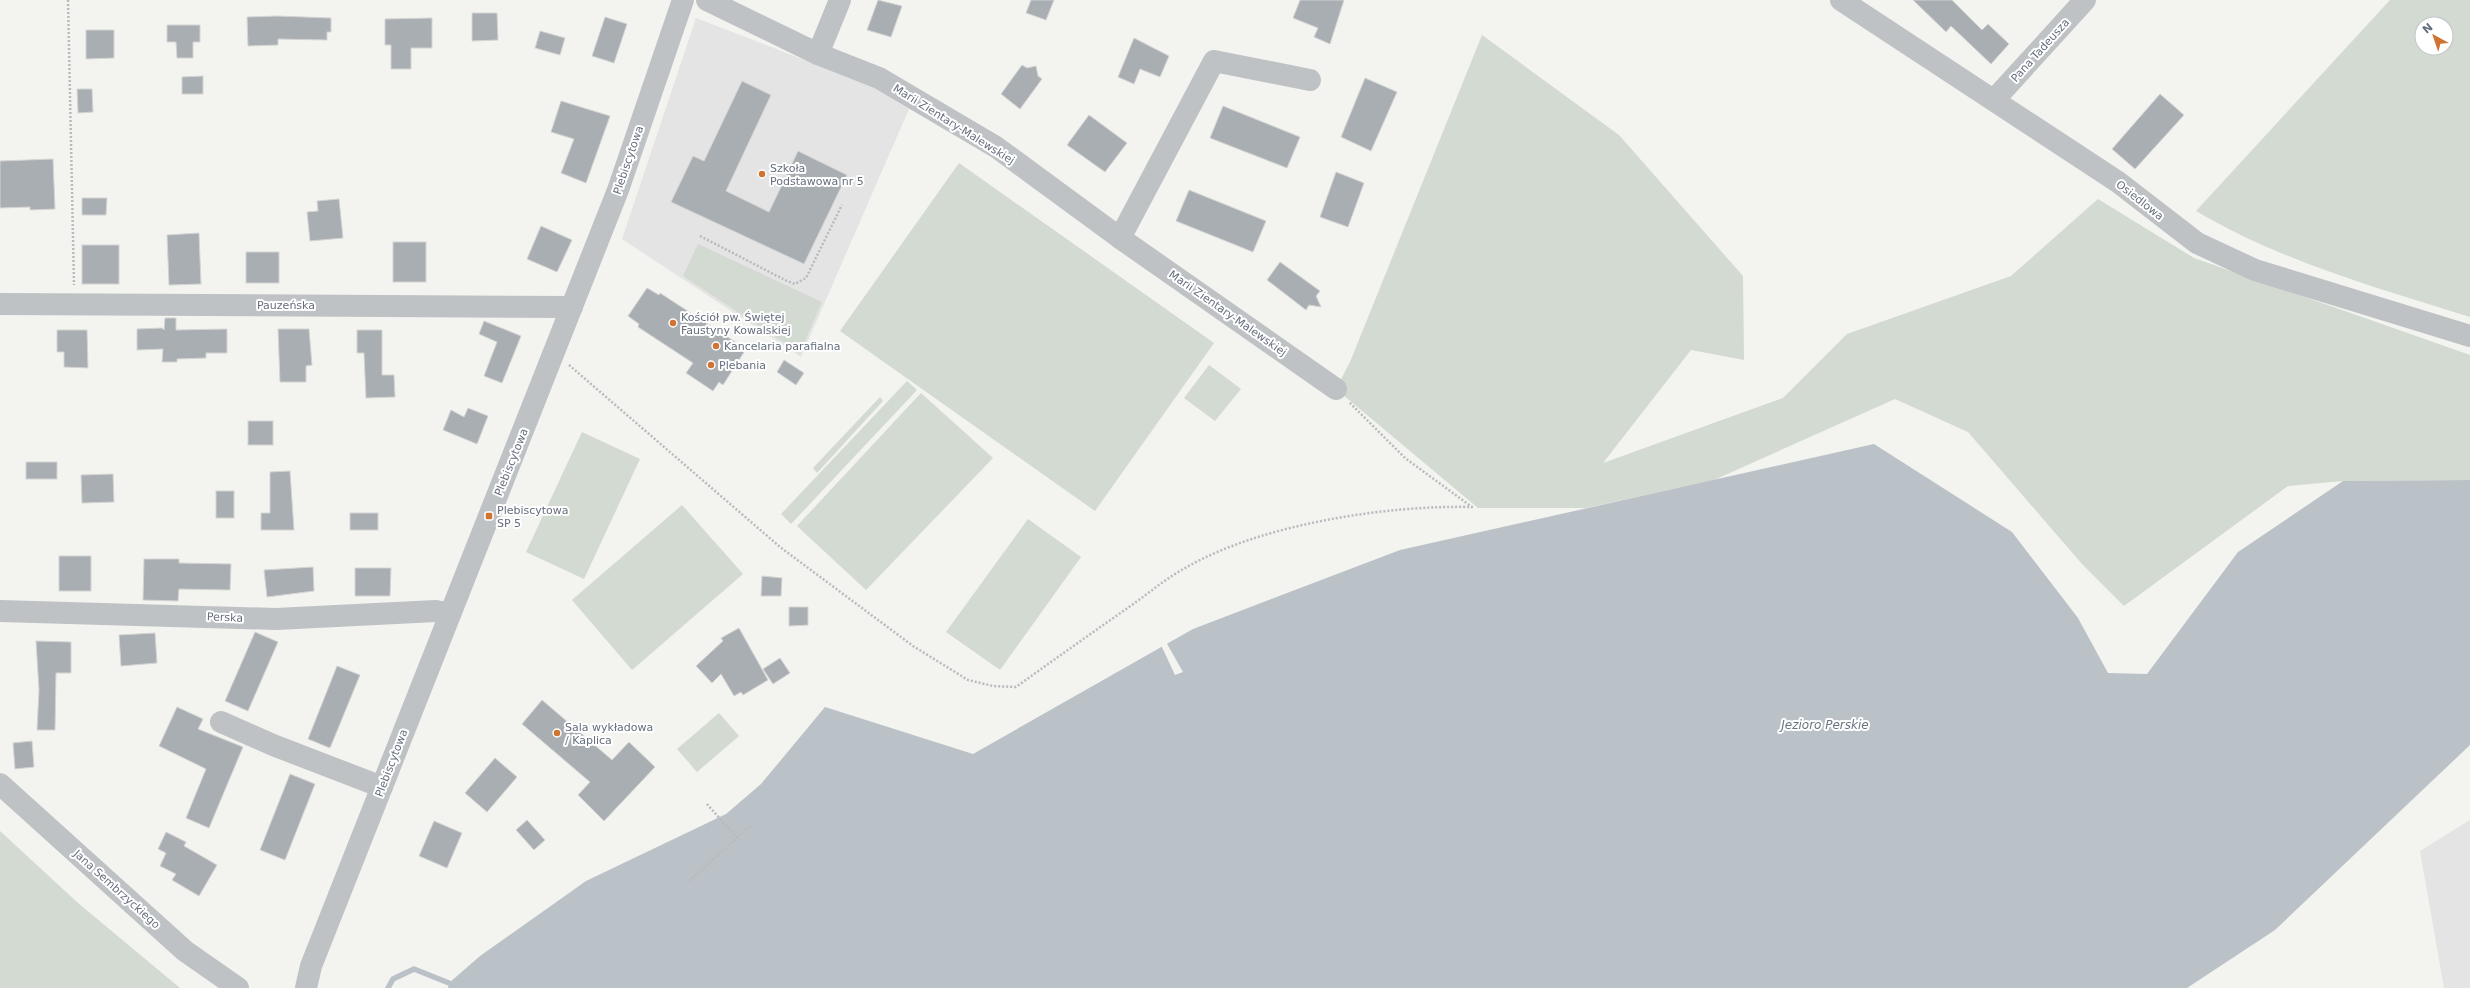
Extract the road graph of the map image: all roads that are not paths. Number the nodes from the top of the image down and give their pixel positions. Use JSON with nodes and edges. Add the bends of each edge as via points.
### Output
{"nodes":[{"id":1,"x":681,"y":0,"type":"edge"},
{"id":2,"x":707,"y":0,"type":"edge"},
{"id":3,"x":840,"y":0,"type":"edge"},
{"id":4,"x":1841,"y":0,"type":"edge"},
{"id":5,"x":2085,"y":0,"type":"edge"},
{"id":6,"x":818,"y":54,"type":"junction"},
{"id":7,"x":1310,"y":80,"type":"dead end"},
{"id":8,"x":1994,"y":100,"type":"junction"},
{"id":9,"x":1120,"y":238,"type":"junction"},
{"id":10,"x":0,"y":304,"type":"edge"},
{"id":11,"x":572,"y":307,"type":"junction"},
{"id":12,"x":2470,"y":336,"type":"edge"},
{"id":13,"x":1336,"y":389,"type":"road end"},
{"id":14,"x":0,"y":611,"type":"edge"},
{"id":15,"x":450,"y":614,"type":"junction"},
{"id":16,"x":221,"y":722,"type":"dead end"},
{"id":17,"x":0,"y":784,"type":"edge"},
{"id":18,"x":382,"y":787,"type":"junction"},
{"id":19,"x":238,"y":988,"type":"edge"},
{"id":20,"x":306,"y":988,"type":"edge"}],
"edges":[{"from":1,"to":11,"type":"street","name":"Plebiscytowa","via":[[618,190]]},
{"from":2,"to":6,"type":"street","name":"Marii Zientary-Malewskiej"},
{"from":3,"to":6,"type":"street"},
{"from":4,"to":8,"type":"street","name":"Osiedlowa"},
{"from":5,"to":8,"type":"street","name":"Pana Tadeusza"},
{"from":6,"to":9,"type":"street","name":"Marii Zientary-Malewskiej","via":[[879,78],[996,147]]},
{"from":7,"to":9,"type":"street","via":[[1214,61]]},
{"from":8,"to":12,"type":"street","name":"Osiedlowa","via":[[2118,182],[2197,243],[2255,270]]},
{"from":9,"to":13,"type":"street","name":"Marii Zientary-Malewskiej"},
{"from":10,"to":11,"type":"street","name":"Pauzeńska"},
{"from":11,"to":15,"type":"street","name":"Plebiscytowa"},
{"from":14,"to":15,"type":"street","name":"Perska","via":[[276,618],[436,612]]},
{"from":15,"to":18,"type":"street","name":"Plebiscytowa"},
{"from":16,"to":18,"type":"street"},
{"from":17,"to":19,"type":"street","name":"Jana Sembrzyckiego","via":[[185,951]]},
{"from":18,"to":20,"type":"street","name":"Plebiscytowa","via":[[311,966]]}]}
